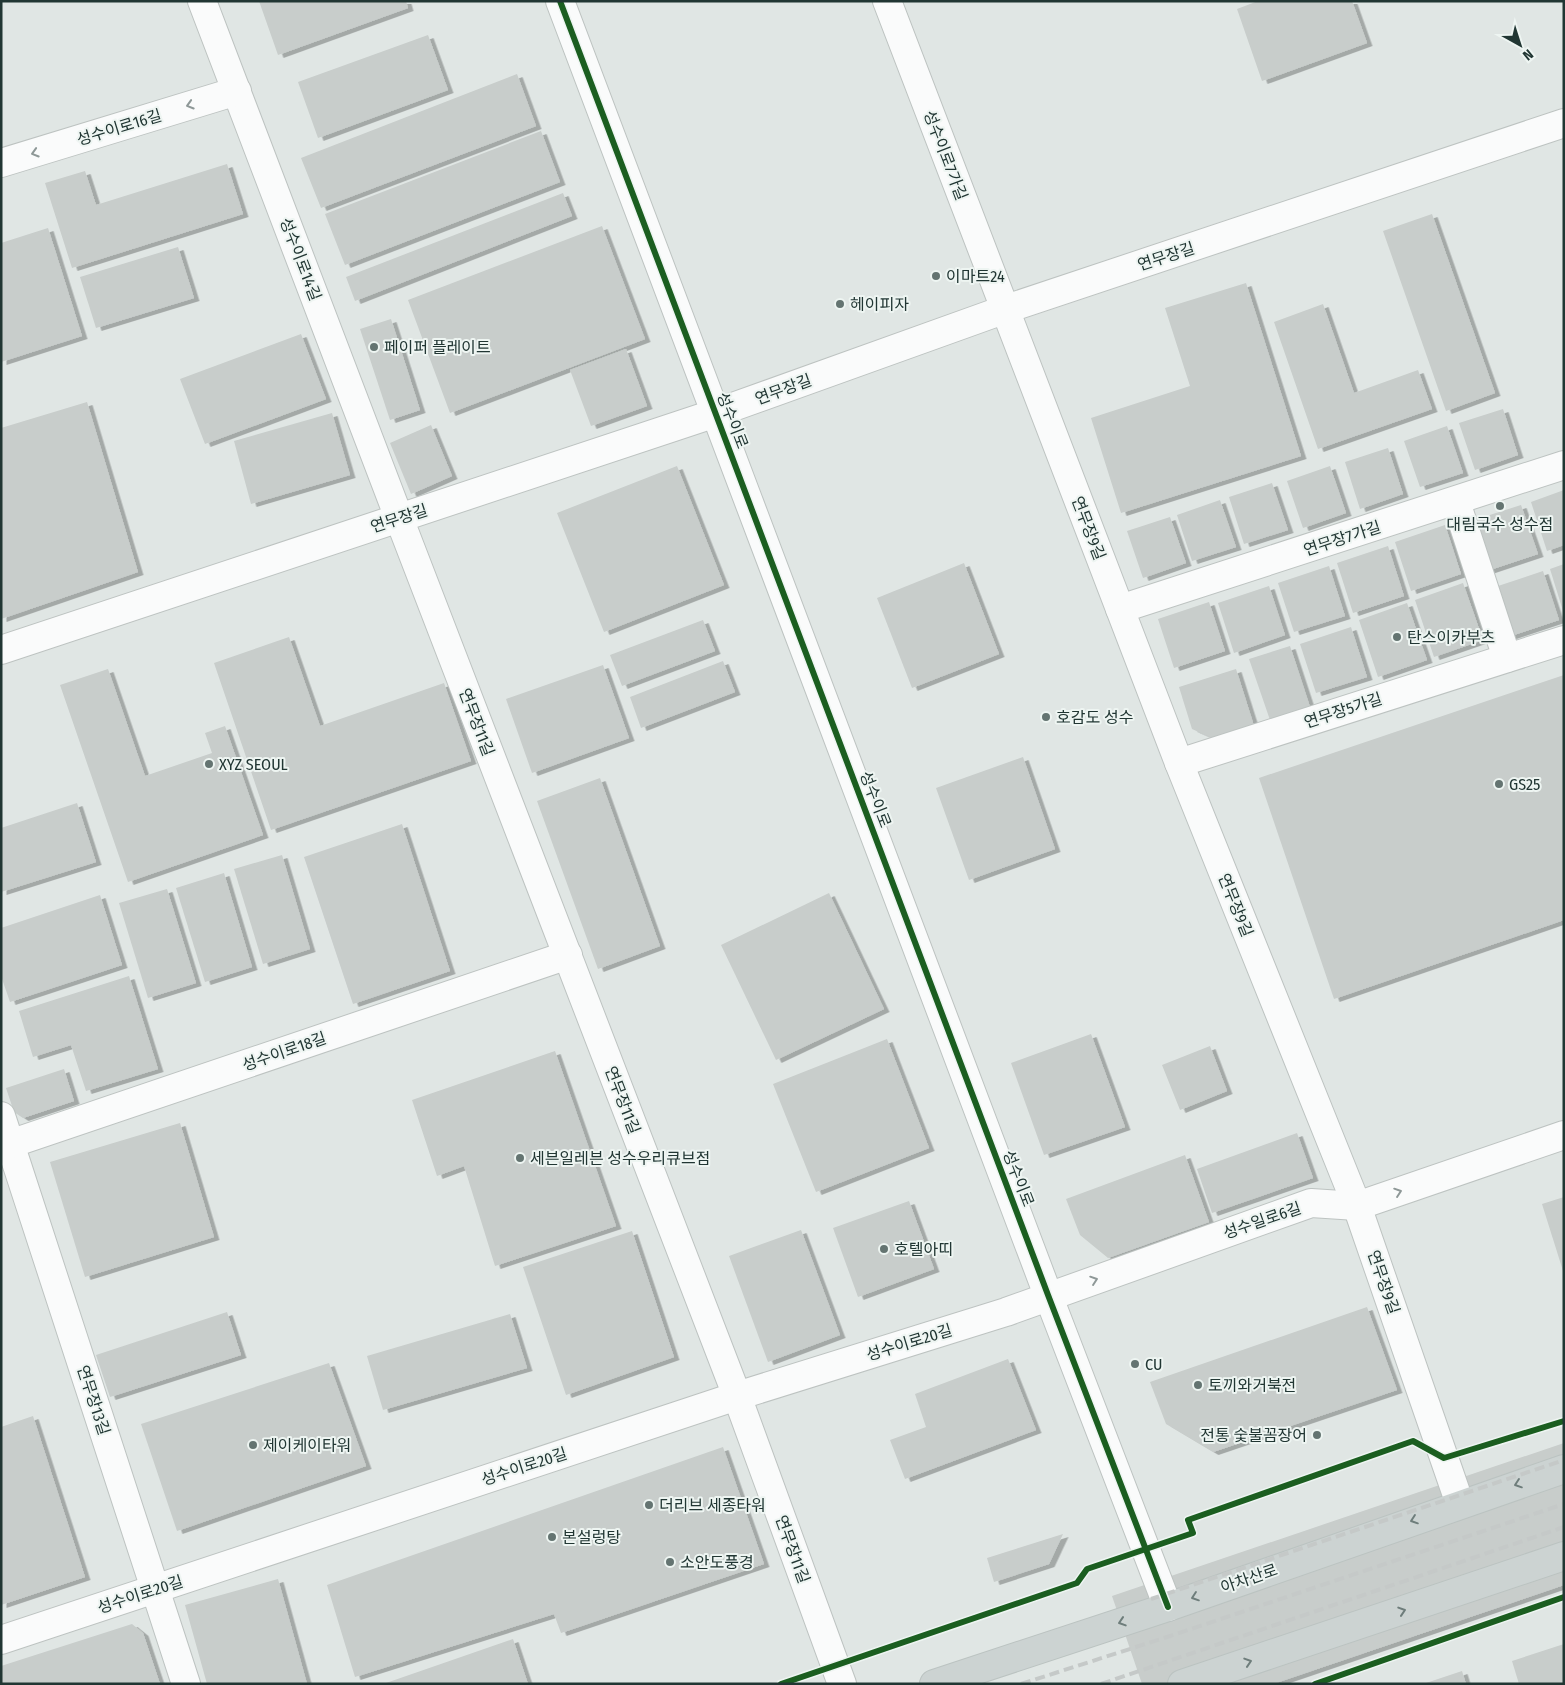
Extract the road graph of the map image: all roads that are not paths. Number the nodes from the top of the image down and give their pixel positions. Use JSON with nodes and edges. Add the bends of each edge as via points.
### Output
{"nodes":[{"id":1,"x":202,"y":1,"type":"edge"},
{"id":2,"x":560,"y":1,"type":"edge"},
{"id":3,"x":887,"y":1,"type":"edge"},
{"id":4,"x":237,"y":91,"type":"junction"},
{"id":5,"x":1564,"y":123,"type":"edge"},
{"id":6,"x":1,"y":163,"type":"edge"},
{"id":7,"x":1006,"y":309,"type":"junction"},
{"id":8,"x":716,"y":413,"type":"junction"},
{"id":9,"x":1564,"y":465,"type":"edge"},
{"id":10,"x":1456,"y":502,"type":"junction"},
{"id":11,"x":399,"y":518,"type":"junction"},
{"id":12,"x":1120,"y":609,"type":"junction"},
{"id":13,"x":1564,"y":640,"type":"edge"},
{"id":14,"x":1,"y":650,"type":"edge"},
{"id":15,"x":1507,"y":658,"type":"junction"},
{"id":16,"x":1179,"y":762,"type":"junction"},
{"id":17,"x":568,"y":955,"type":"junction"},
{"id":18,"x":1,"y":1116,"type":"edge"},
{"id":19,"x":1564,"y":1135,"type":"edge"},
{"id":20,"x":6,"y":1145,"type":"edge"},
{"id":21,"x":1357,"y":1206,"type":"junction"},
{"id":22,"x":1048,"y":1296,"type":"junction"},
{"id":23,"x":737,"y":1396,"type":"junction"},
{"id":24,"x":1564,"y":1469,"type":"edge"},
{"id":25,"x":1460,"y":1504,"type":"junction"},
{"id":26,"x":1564,"y":1556,"type":"edge"},
{"id":27,"x":155,"y":1589,"type":"junction"},
{"id":28,"x":1168,"y":1606,"type":"junction"},
{"id":29,"x":1,"y":1640,"type":"edge"},
{"id":30,"x":1196,"y":1682,"type":"edge"},
{"id":31,"x":186,"y":1684,"type":"edge"},
{"id":32,"x":842,"y":1684,"type":"edge"},
{"id":33,"x":934,"y":1684,"type":"edge"}],
"edges":[{"from":1,"to":4,"type":"street","name":"성수이로14길"},
{"from":2,"to":8,"type":"street","name":"성수이로"},
{"from":3,"to":7,"type":"street","name":"성수이로7가길"},
{"from":4,"to":6,"type":"street","name":"성수이로16길","one_way":true},
{"from":4,"to":11,"type":"street","name":"성수이로14길"},
{"from":5,"to":7,"type":"street","name":"연무장길"},
{"from":7,"to":8,"type":"street","name":"연무장길"},
{"from":7,"to":12,"type":"street","name":"연무장9길"},
{"from":8,"to":11,"type":"street","name":"연무장길"},
{"from":8,"to":22,"type":"street","name":"성수이로"},
{"from":9,"to":10,"type":"street","name":"연무장7가길"},
{"from":10,"to":12,"type":"street","name":"연무장7가길"},
{"from":10,"to":15,"type":"street"},
{"from":11,"to":14,"type":"street","name":"연무장길"},
{"from":11,"to":17,"type":"street","name":"연무장11길"},
{"from":12,"to":16,"type":"street","name":"연무장9길"},
{"from":13,"to":15,"type":"street","name":"연무장5가길"},
{"from":15,"to":16,"type":"street","name":"연무장5가길"},
{"from":16,"to":21,"type":"street","name":"연무장9길"},
{"from":17,"to":20,"type":"street","name":"성수이로18길"},
{"from":17,"to":23,"type":"street","name":"연무장11길"},
{"from":18,"to":20,"type":"street","name":"연무장13길"},
{"from":21,"to":19,"type":"street","name":"성수일로6길","one_way":true},
{"from":20,"to":27,"type":"street","name":"연무장13길"},
{"from":22,"to":21,"type":"street","name":"성수일로6길","one_way":true,"via":[[1311,1203]]},
{"from":21,"to":25,"type":"street","name":"연무장9길"},
{"from":22,"to":23,"type":"street","name":"성수이로20길"},
{"from":22,"to":28,"type":"street","name":"성수이로"},
{"from":23,"to":27,"type":"street","name":"성수이로20길"},
{"from":23,"to":32,"type":"street","name":"연무장11길"},
{"from":24,"to":25,"type":"main road","name":"아차산로","one_way":true},
{"from":25,"to":28,"type":"main road","name":"아차산로","one_way":true},
{"from":30,"to":26,"type":"main road","one_way":true},
{"from":27,"to":29,"type":"street","name":"성수이로20길"},
{"from":27,"to":31,"type":"street","name":"연무장13길"},
{"from":28,"to":33,"type":"main road","name":"아차산로","one_way":true}]}
